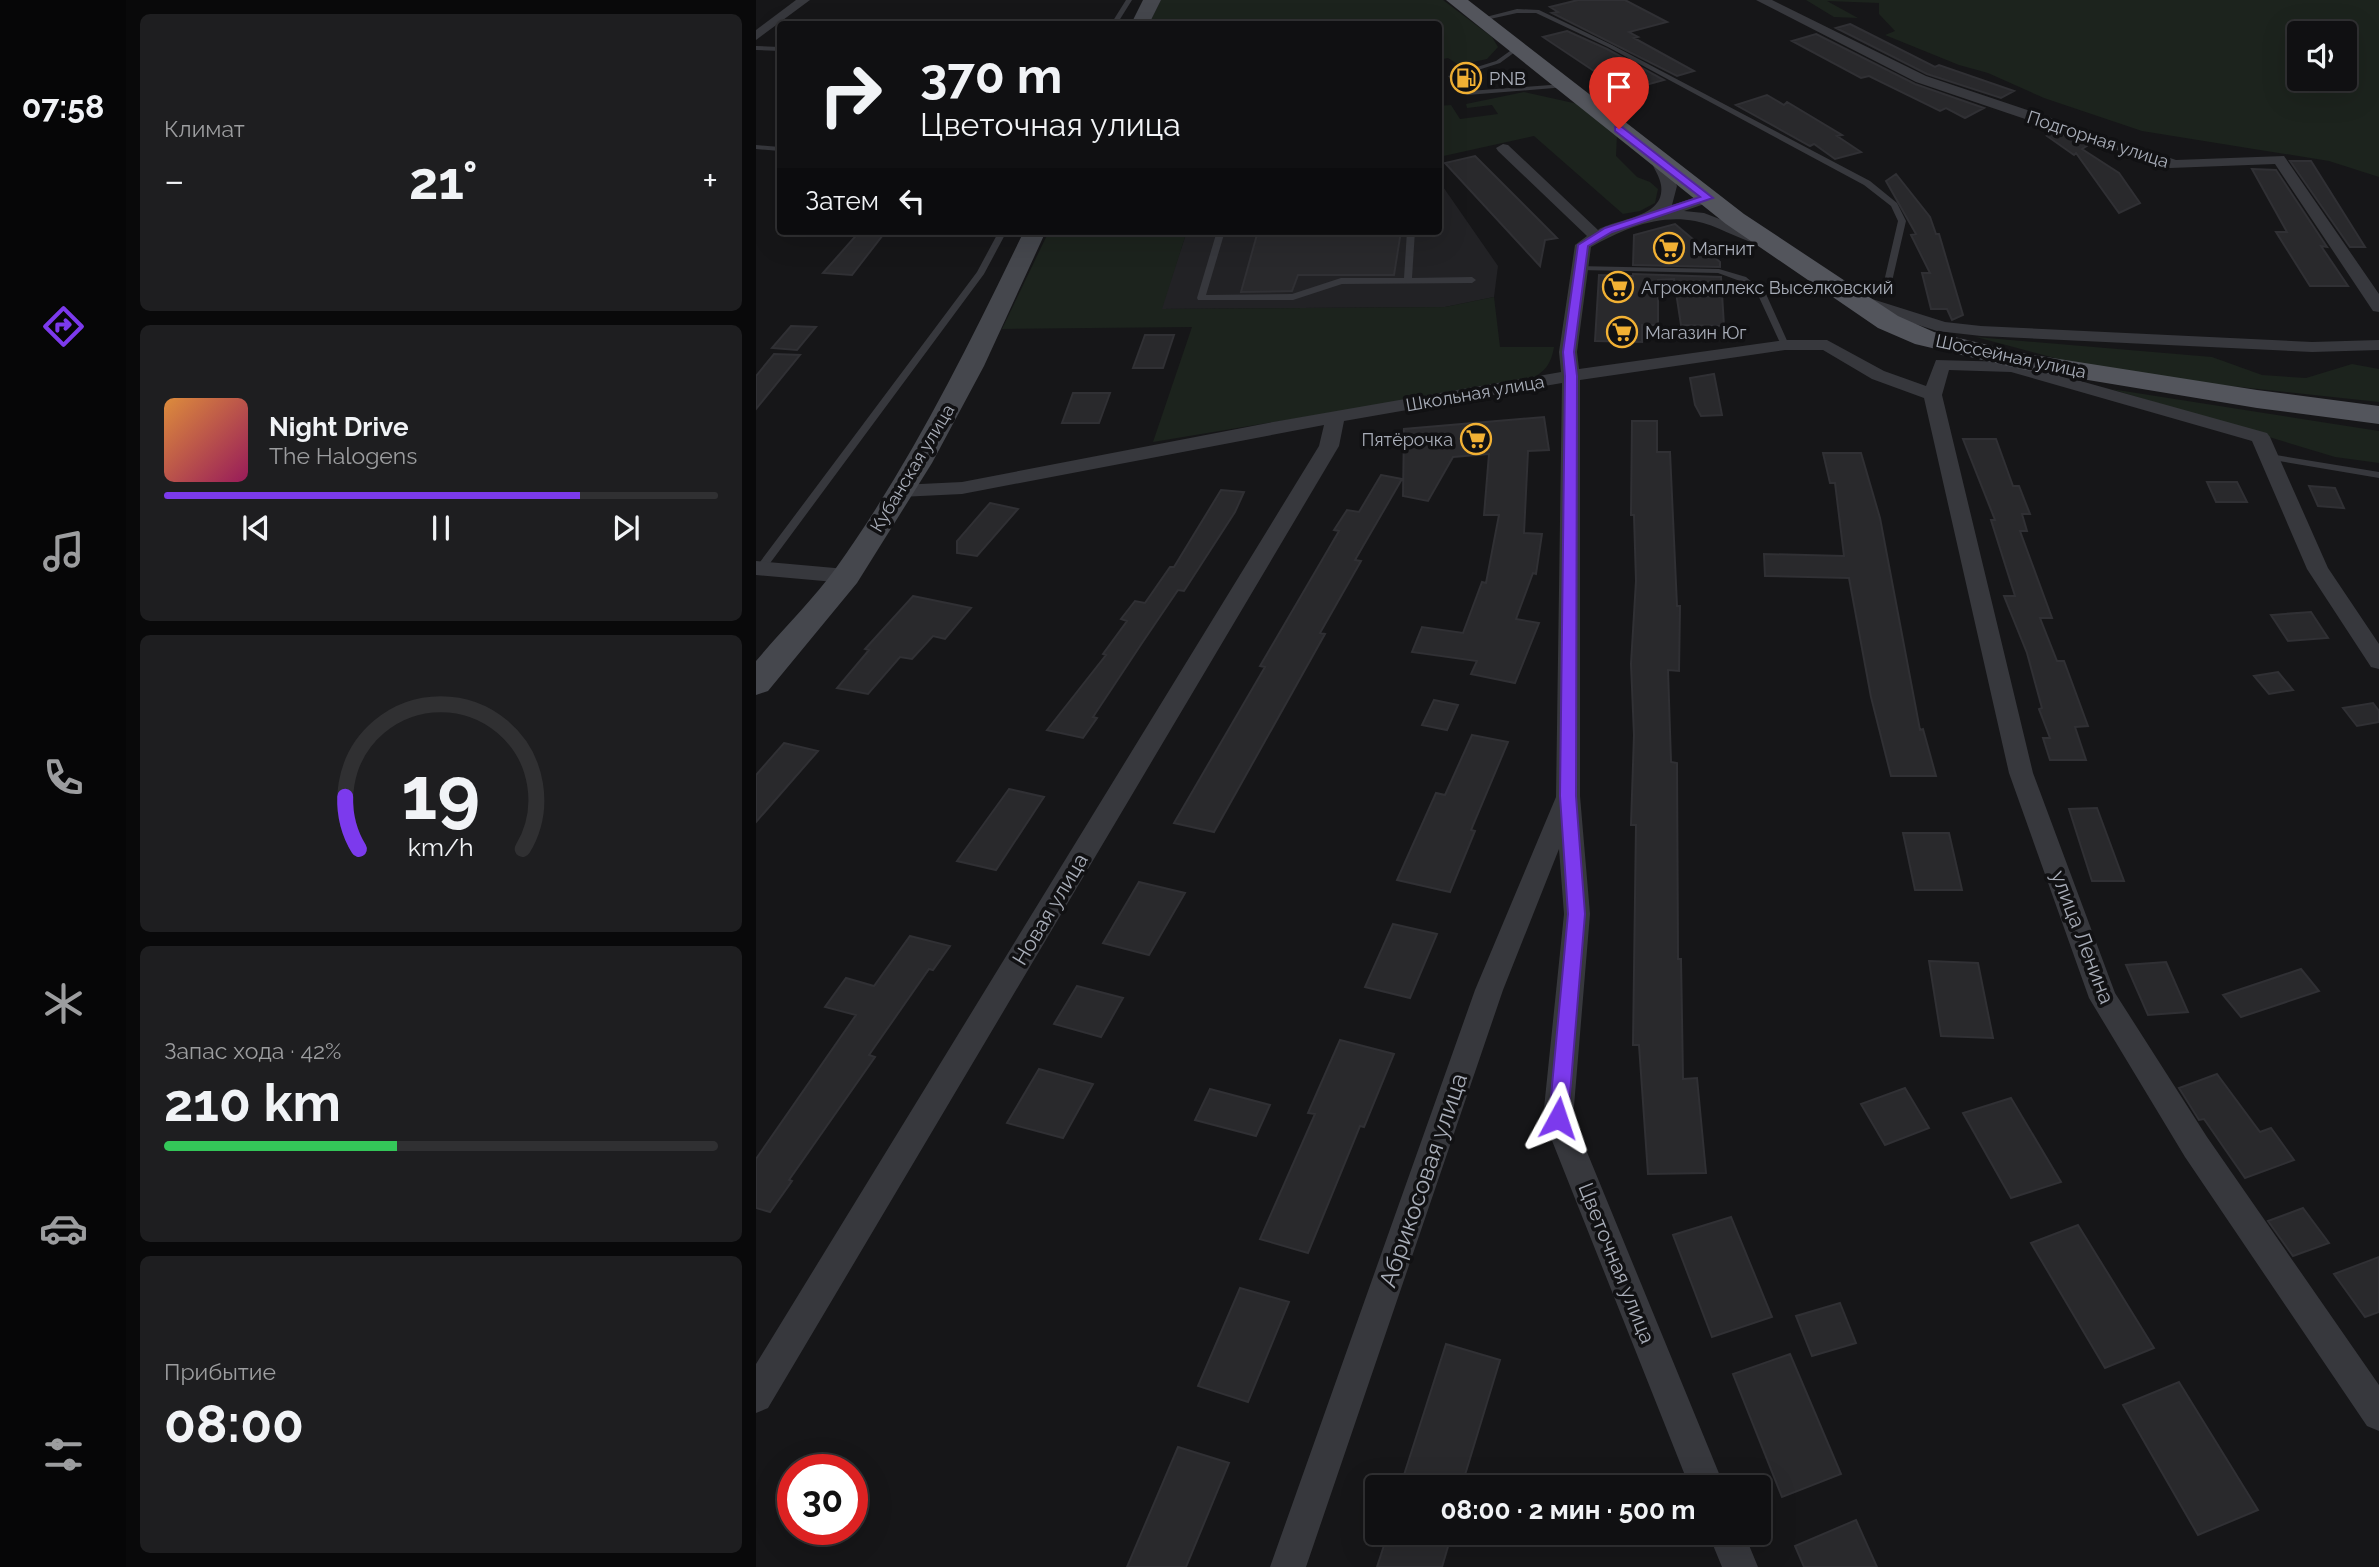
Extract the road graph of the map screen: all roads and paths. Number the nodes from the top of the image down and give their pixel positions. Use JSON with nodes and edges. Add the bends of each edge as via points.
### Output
{"nodes":[{"id":1,"x":804,"y":0,"type":"edge"},
{"id":2,"x":1129,"y":0,"type":"edge"},
{"id":3,"x":1152,"y":0,"type":"edge"},
{"id":4,"x":1457,"y":0,"type":"edge"},
{"id":5,"x":1762,"y":0,"type":"edge"},
{"id":6,"x":1481,"y":19,"type":"junction"},
{"id":7,"x":756,"y":21,"type":"edge"},
{"id":8,"x":773,"y":21,"type":"junction"},
{"id":9,"x":1116,"y":21,"type":"edge"},
{"id":10,"x":1142,"y":21,"type":"edge"},
{"id":11,"x":756,"y":36,"type":"edge"},
{"id":12,"x":756,"y":48,"type":"edge"},
{"id":13,"x":1517,"y":48,"type":"junction"},
{"id":14,"x":777,"y":49,"type":"edge"},
{"id":15,"x":1564,"y":86,"type":"junction"},
{"id":16,"x":756,"y":147,"type":"edge"},
{"id":17,"x":1503,"y":148,"type":"dead end"},
{"id":18,"x":777,"y":149,"type":"edge"},
{"id":19,"x":1657,"y":159,"type":"junction"},
{"id":20,"x":1708,"y":198,"type":"junction"},
{"id":21,"x":1655,"y":215,"type":"junction"},
{"id":22,"x":1001,"y":235,"type":"edge"},
{"id":23,"x":1033,"y":235,"type":"edge"},
{"id":24,"x":1220,"y":235,"type":"edge"},
{"id":25,"x":1411,"y":235,"type":"edge"},
{"id":26,"x":1597,"y":237,"type":"junction"},
{"id":27,"x":1770,"y":245,"type":"junction"},
{"id":28,"x":1580,"y":268,"type":"junction"},
{"id":29,"x":1472,"y":280,"type":"dead end"},
{"id":30,"x":1408,"y":281,"type":"junction"},
{"id":31,"x":1849,"y":297,"type":"junction"},
{"id":32,"x":2379,"y":307,"type":"edge"},
{"id":33,"x":1785,"y":345,"type":"junction"},
{"id":34,"x":2379,"y":345,"type":"edge"},
{"id":35,"x":1571,"y":376,"type":"junction"},
{"id":36,"x":1933,"y":395,"type":"junction"},
{"id":37,"x":2379,"y":415,"type":"edge"},
{"id":38,"x":1335,"y":419,"type":"junction"},
{"id":39,"x":2270,"y":457,"type":"junction"},
{"id":40,"x":2379,"y":475,"type":"edge"},
{"id":41,"x":900,"y":491,"type":"junction"},
{"id":42,"x":759,"y":568,"type":"edge"},
{"id":43,"x":846,"y":576,"type":"junction"},
{"id":44,"x":2379,"y":660,"type":"edge"},
{"id":45,"x":756,"y":683,"type":"edge"},
{"id":46,"x":1568,"y":796,"type":"junction"},
{"id":47,"x":756,"y":1396,"type":"edge"},
{"id":48,"x":2379,"y":1414,"type":"edge"},
{"id":49,"x":1703,"y":1475,"type":"edge"},
{"id":50,"x":1731,"y":1545,"type":"edge"},
{"id":51,"x":1288,"y":1567,"type":"edge"},
{"id":52,"x":1740,"y":1567,"type":"edge"}],
"edges":[{"from":1,"to":8,"type":"street"},
{"from":2,"to":9,"type":"lane"},
{"from":3,"to":10,"type":"main road"},
{"from":4,"to":6,"type":"main road","name":"Шоссейная улица"},
{"from":5,"to":32,"type":"street","name":"Подгорная улица","via":[[1921,79],[2175,165],[2279,159]]},
{"from":6,"to":13,"type":"main road","name":"Шоссейная улица"},
{"from":6,"to":31,"type":"lane","via":[[1536,11],[1867,183],[1894,205],[1902,221],[1887,288]]},
{"from":7,"to":8,"type":"street"},
{"from":8,"to":11,"type":"street"},
{"from":12,"to":14,"type":"lane"},
{"from":13,"to":15,"type":"main road","name":"Шоссейная улица"},
{"from":13,"to":15,"type":"lane","via":[[1498,62],[1451,76],[1466,93]]},
{"from":15,"to":19,"type":"main road","name":"Шоссейная улица"},
{"from":16,"to":18,"type":"lane"},
{"from":17,"to":26,"type":"street"},
{"from":19,"to":20,"type":"main road","name":"Шоссейная улица"},
{"from":19,"to":21,"type":"street","via":[[1669,186],[1664,205]]},
{"from":20,"to":21,"type":"street"},
{"from":20,"to":27,"type":"main road","name":"Шоссейная улица"},
{"from":21,"to":26,"type":"street"},
{"from":21,"to":27,"type":"street","via":[[1698,216]]},
{"from":22,"to":42,"type":"lane","via":[[981,272]]},
{"from":23,"to":41,"type":"main road","name":"Кубанская улица","via":[[971,366]]},
{"from":24,"to":30,"type":"lane","via":[[1201,298],[1293,298],[1341,281]]},
{"from":25,"to":30,"type":"lane"},
{"from":26,"to":28,"type":"street","name":"Цветочная улица","via":[[1583,245]]},
{"from":27,"to":31,"type":"main road","name":"Шоссейная улица"},
{"from":28,"to":33,"type":"lane","via":[[1719,271],[1743,279],[1762,295]]},
{"from":28,"to":35,"type":"street","name":"Цветочная улица","via":[[1568,352]]},
{"from":29,"to":30,"type":"lane"},
{"from":31,"to":34,"type":"street","via":[[1943,327],[1981,331],[2312,347]]},
{"from":31,"to":37,"type":"main road","name":"Шоссейная улица","via":[[1925,338],[2021,361]]},
{"from":33,"to":35,"type":"street","name":"Школьная улица"},
{"from":33,"to":36,"type":"street","name":"Школьная улица","via":[[1827,345],[1878,375]]},
{"from":35,"to":38,"type":"street","name":"Школьная улица"},
{"from":35,"to":46,"type":"street","name":"Цветочная улица"},
{"from":36,"to":39,"type":"street","via":[[1942,364],[2012,367],[2260,437]]},
{"from":36,"to":48,"type":"street","name":"улица Ленина","via":[[2021,773],[2103,998],[2196,1147]]},
{"from":38,"to":41,"type":"street","name":"Школьная улица","via":[[962,488]]},
{"from":38,"to":47,"type":"street","name":"Новая улица","via":[[1329,446]]},
{"from":39,"to":40,"type":"lane"},
{"from":39,"to":44,"type":"street","via":[[2318,569]]},
{"from":41,"to":43,"type":"main road","name":"Кубанская улица"},
{"from":42,"to":43,"type":"street"},
{"from":43,"to":45,"type":"main road","name":"Кубанская улица"},
{"from":46,"to":49,"type":"street","name":"Цветочная улица","via":[[1577,914],[1558,1118]]},
{"from":46,"to":51,"type":"street","name":"Абрикосовая улица","via":[[1489,989]]},
{"from":50,"to":52,"type":"street"}]}
